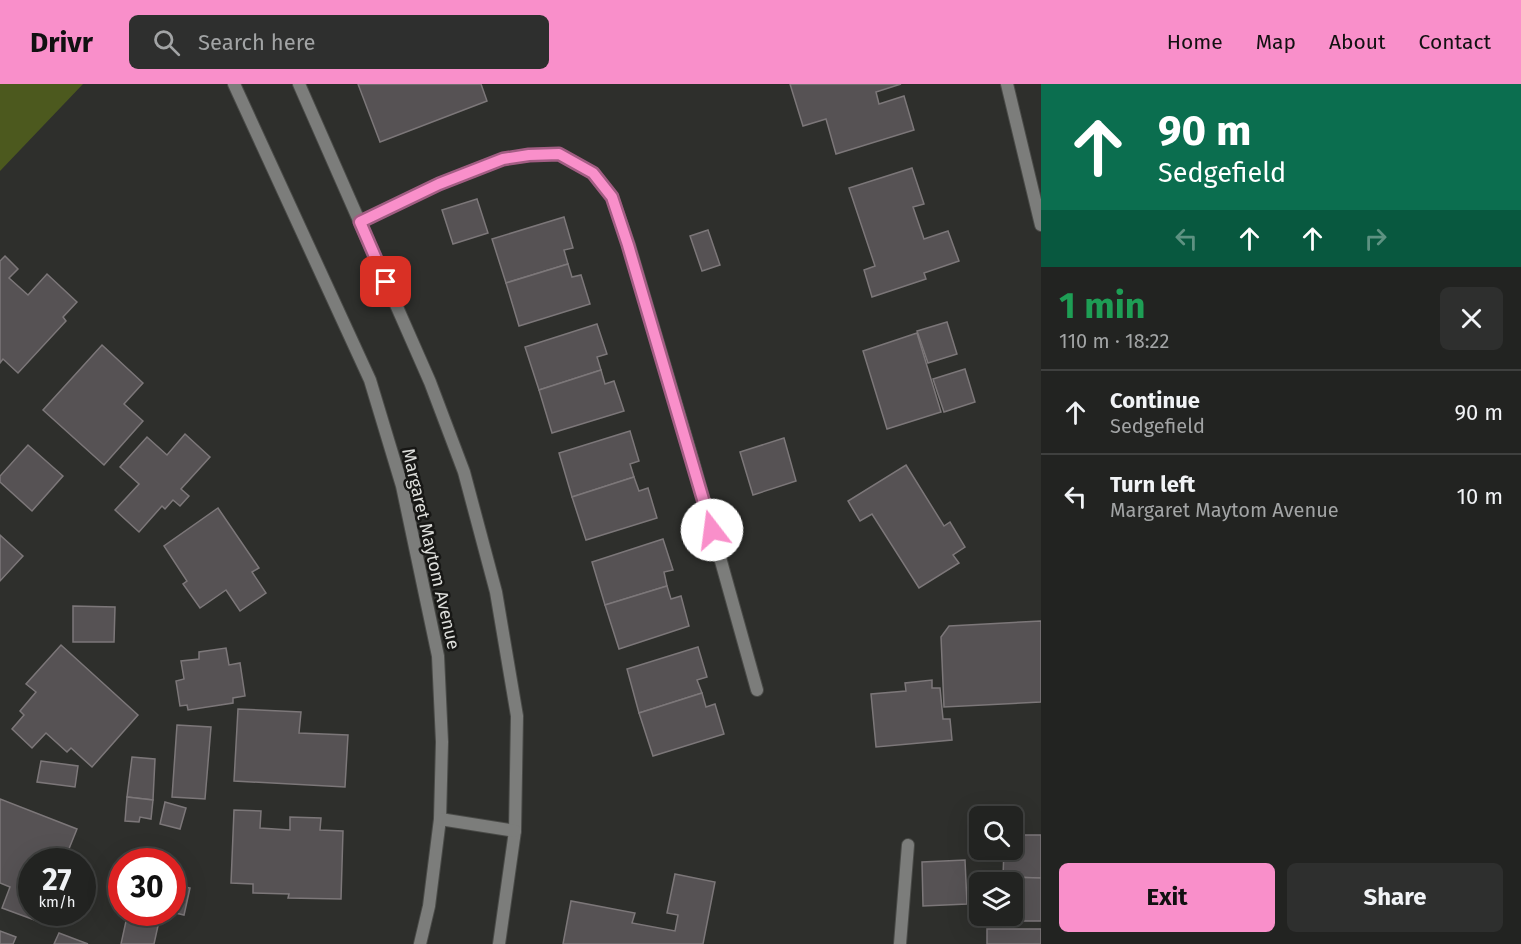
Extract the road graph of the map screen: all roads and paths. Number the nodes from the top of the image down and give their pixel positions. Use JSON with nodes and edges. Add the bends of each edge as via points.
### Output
{"nodes":[{"id":1,"x":234,"y":84,"type":"edge"},
{"id":2,"x":299,"y":84,"type":"edge"},
{"id":3,"x":1007,"y":84,"type":"edge"},
{"id":4,"x":360,"y":222,"type":"junction"},
{"id":5,"x":1041,"y":225,"type":"edge"},
{"id":6,"x":757,"y":690,"type":"dead end"},
{"id":7,"x":440,"y":819,"type":"junction"},
{"id":8,"x":515,"y":831,"type":"junction"},
{"id":9,"x":908,"y":845,"type":"dead end"},
{"id":10,"x":420,"y":944,"type":"edge"},
{"id":11,"x":499,"y":944,"type":"edge"},
{"id":12,"x":900,"y":944,"type":"edge"}],
"edges":[{"from":1,"to":7,"type":"street","name":"Margaret Maytom Avenue","via":[[370,381],[402,486],[438,656]]},
{"from":2,"to":4,"type":"street"},
{"from":3,"to":5,"type":"street"},
{"from":4,"to":6,"type":"street","via":[[503,159],[559,154],[593,173],[612,197],[690,450]]},
{"from":4,"to":8,"type":"street","via":[[464,471],[496,592],[517,716]]},
{"from":7,"to":8,"type":"street"},
{"from":7,"to":10,"type":"street","name":"Margaret Maytom Avenue"},
{"from":8,"to":11,"type":"street"},
{"from":9,"to":12,"type":"street"}]}
